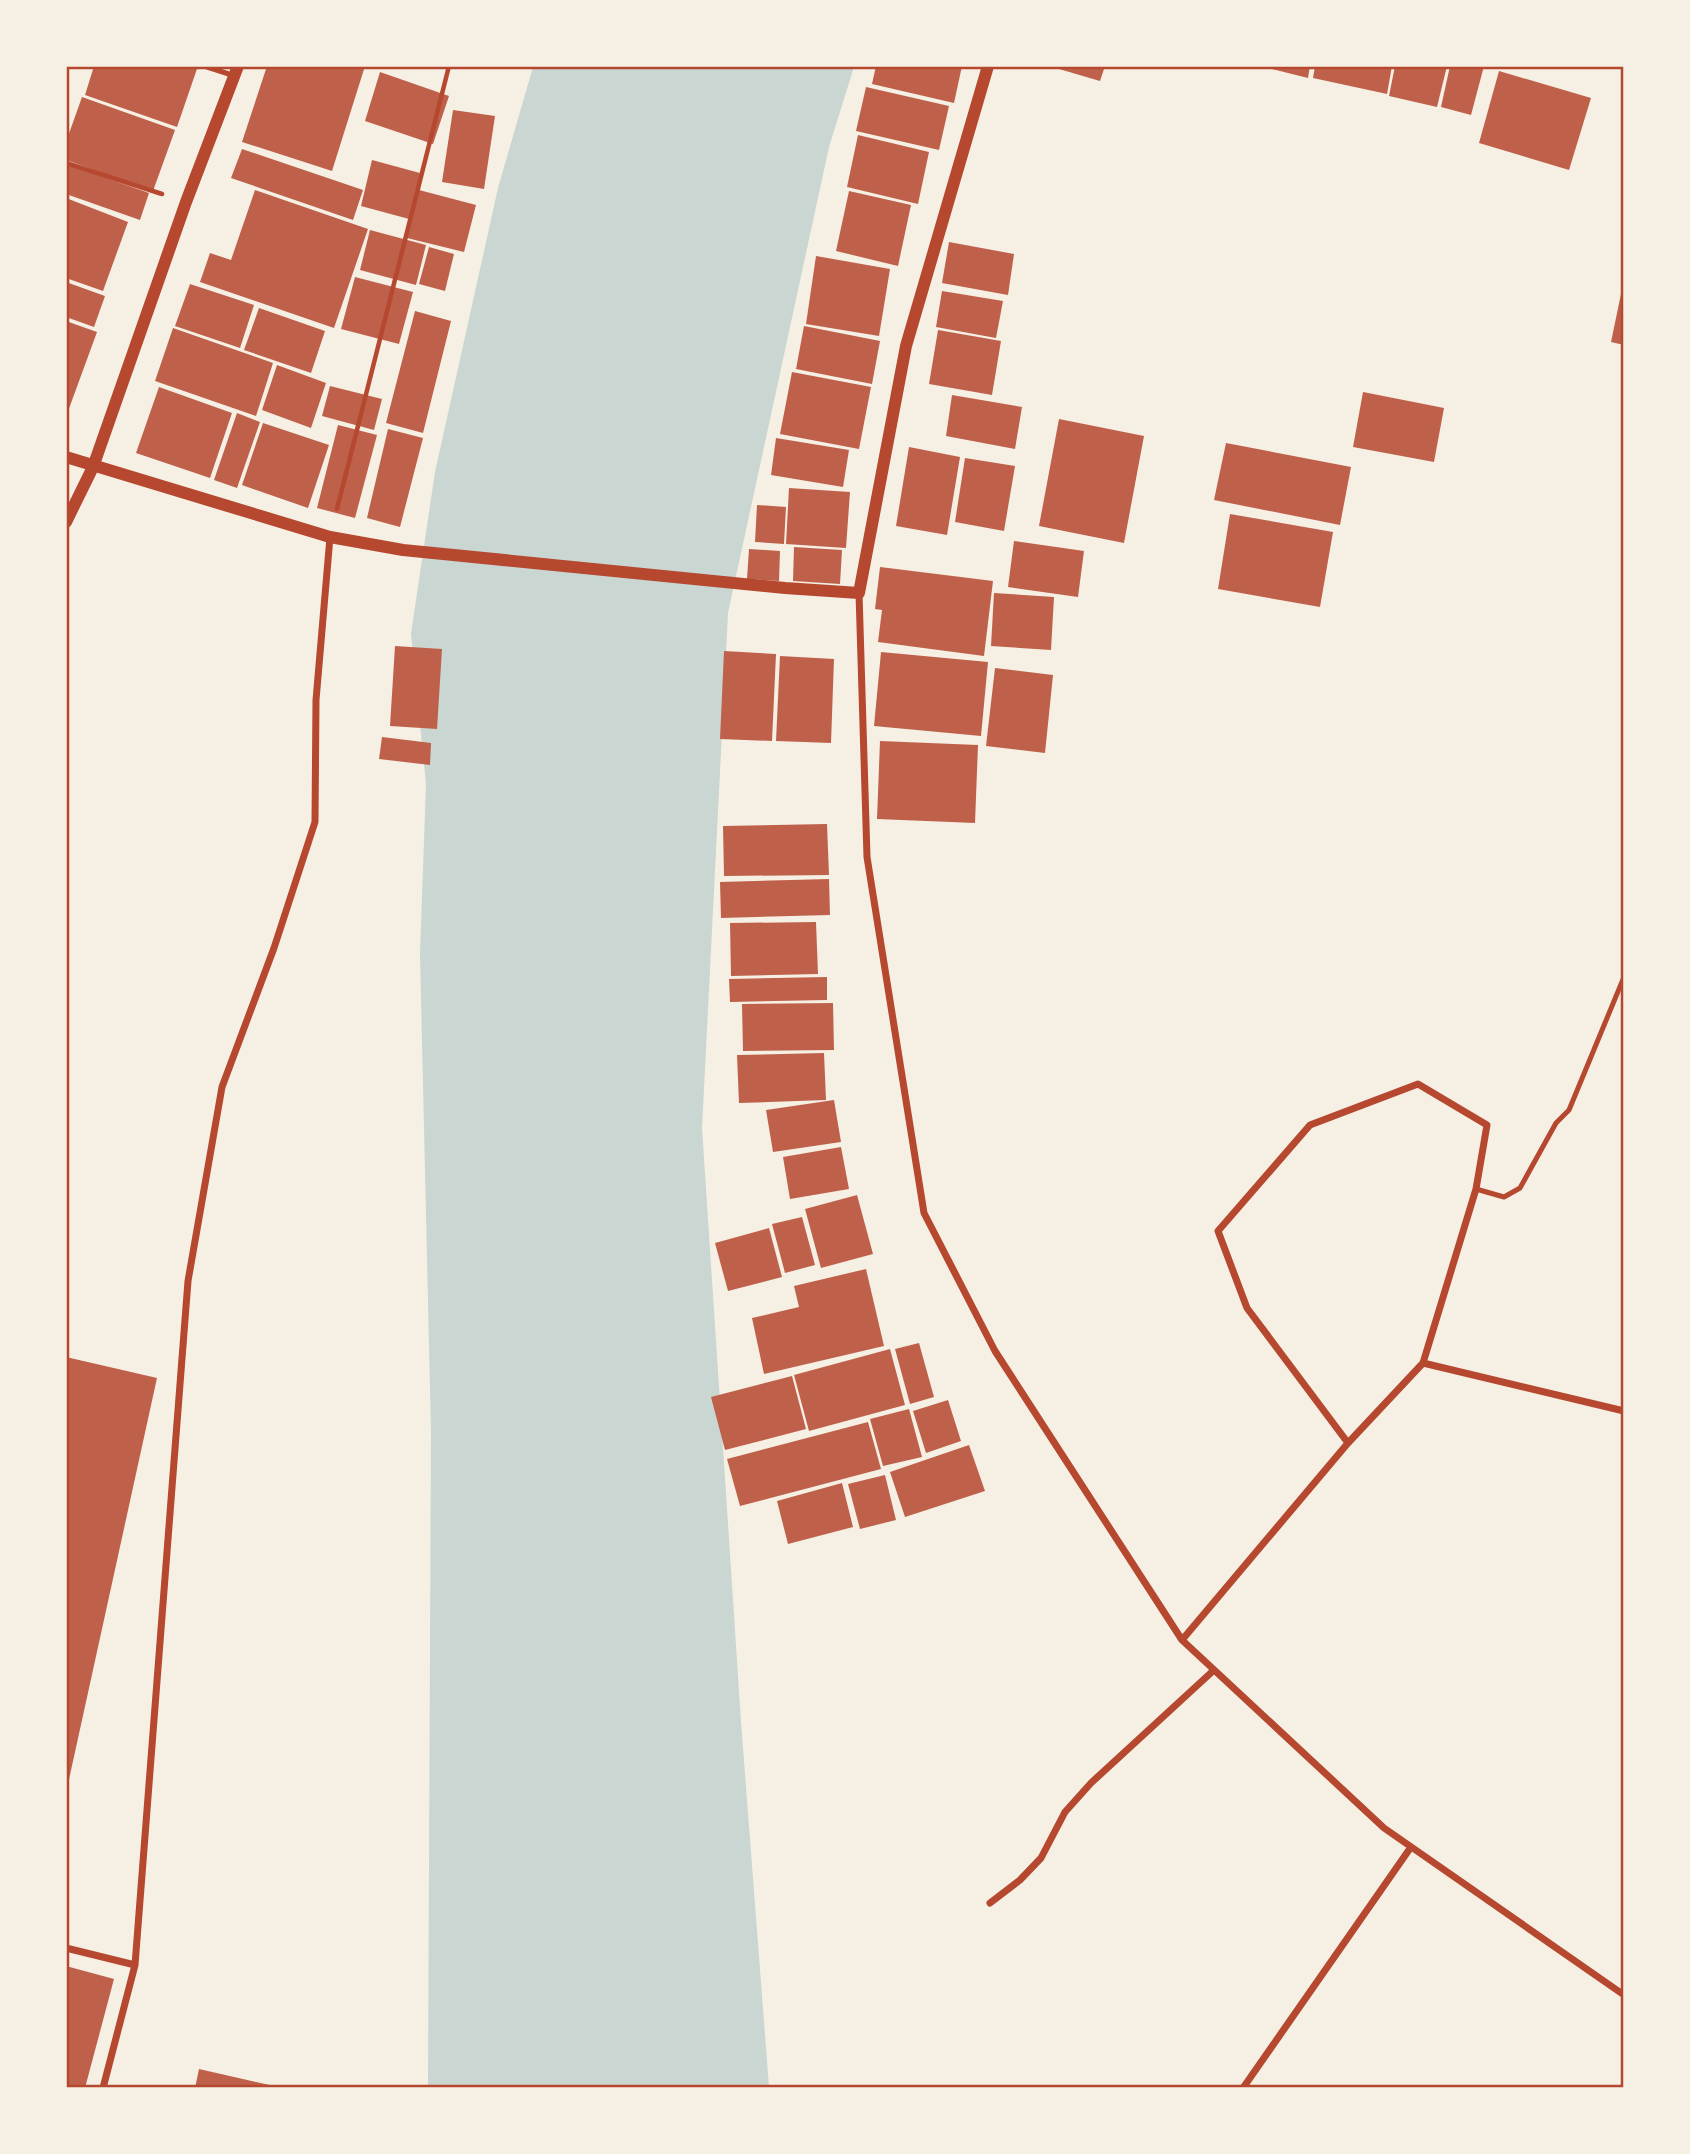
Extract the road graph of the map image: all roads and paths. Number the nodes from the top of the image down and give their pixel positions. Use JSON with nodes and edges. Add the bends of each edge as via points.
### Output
{"nodes":[{"id":1,"x":204,"y":66,"type":"edge"},
{"id":2,"x":449,"y":66,"type":"edge"},
{"id":3,"x":988,"y":66,"type":"edge"},
{"id":4,"x":237,"y":71,"type":"edge"},
{"id":5,"x":66,"y":163,"type":"edge"},
{"id":6,"x":186,"y":202,"type":"junction"},
{"id":7,"x":66,"y":457,"type":"edge"},
{"id":8,"x":93,"y":467,"type":"junction"},
{"id":9,"x":66,"y":522,"type":"edge"},
{"id":10,"x":330,"y":537,"type":"junction"},
{"id":11,"x":859,"y":593,"type":"junction"},
{"id":12,"x":1623,"y":977,"type":"edge"},
{"id":13,"x":1476,"y":1189,"type":"junction"},
{"id":14,"x":1423,"y":1363,"type":"junction"},
{"id":15,"x":1623,"y":1411,"type":"edge"},
{"id":16,"x":1348,"y":1443,"type":"junction"},
{"id":17,"x":1182,"y":1640,"type":"junction"},
{"id":18,"x":1214,"y":1670,"type":"junction"},
{"id":19,"x":1411,"y":1847,"type":"junction"},
{"id":20,"x":990,"y":1903,"type":"dead end"},
{"id":21,"x":66,"y":1948,"type":"edge"},
{"id":22,"x":135,"y":1965,"type":"junction"},
{"id":23,"x":1623,"y":1995,"type":"edge"},
{"id":24,"x":103,"y":2088,"type":"edge"},
{"id":25,"x":1243,"y":2088,"type":"edge"}],
"edges":[{"from":1,"to":4,"type":"lane"},
{"from":2,"to":10,"type":"path"},
{"from":3,"to":11,"type":"street","via":[[906,346]]},
{"from":4,"to":6,"type":"street"},
{"from":5,"to":6,"type":"path"},
{"from":6,"to":8,"type":"street"},
{"from":7,"to":8,"type":"street"},
{"from":8,"to":9,"type":"street"},
{"from":8,"to":10,"type":"street"},
{"from":10,"to":11,"type":"street","via":[[403,550]]},
{"from":10,"to":22,"type":"street","via":[[316,700],[315,822],[222,1087],[188,1281]]},
{"from":11,"to":17,"type":"street","via":[[867,857],[924,1213],[995,1351]]},
{"from":12,"to":13,"type":"lane","via":[[1569,1110],[1556,1124],[1520,1188],[1504,1197]]},
{"from":13,"to":14,"type":"street"},
{"from":13,"to":16,"type":"street","via":[[1487,1125],[1418,1084],[1310,1125],[1218,1231],[1247,1308]]},
{"from":14,"to":15,"type":"street"},
{"from":14,"to":16,"type":"street"},
{"from":16,"to":17,"type":"street"},
{"from":17,"to":18,"type":"street"},
{"from":18,"to":19,"type":"street","via":[[1384,1828]]},
{"from":18,"to":20,"type":"street","via":[[1091,1783],[1065,1812],[1041,1858]]},
{"from":19,"to":23,"type":"street"},
{"from":19,"to":25,"type":"street"},
{"from":21,"to":22,"type":"street"},
{"from":22,"to":24,"type":"street"}]}
